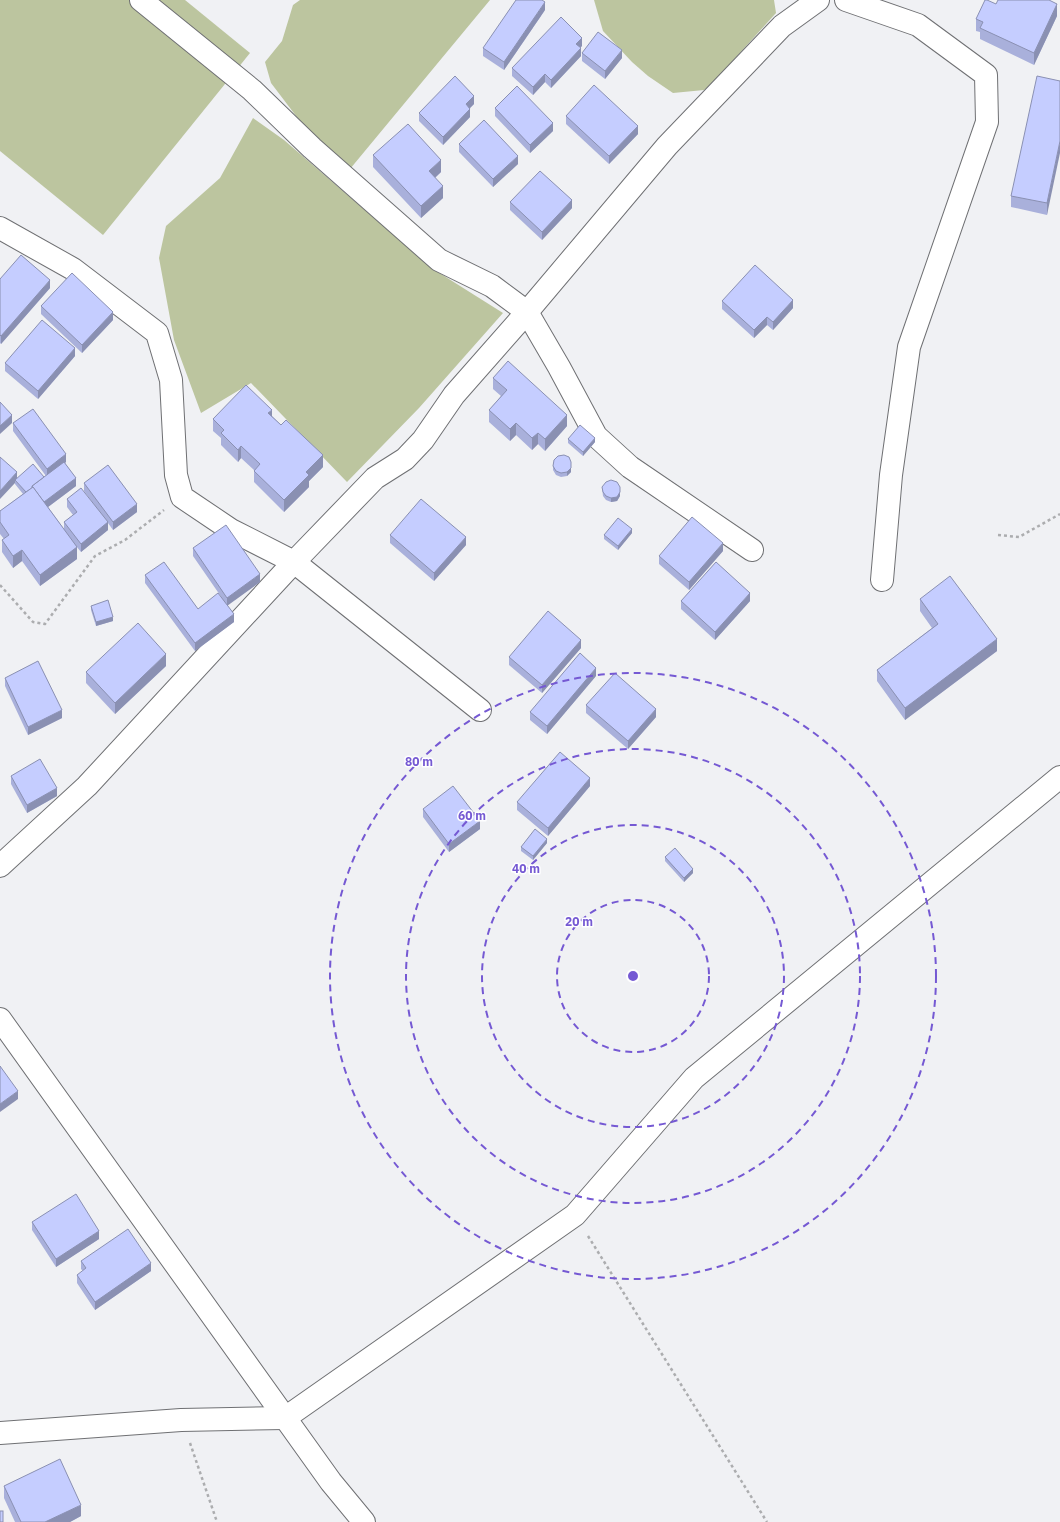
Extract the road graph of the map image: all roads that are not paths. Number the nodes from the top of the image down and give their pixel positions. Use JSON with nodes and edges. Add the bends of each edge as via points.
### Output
{"nodes":[{"id":1,"x":141,"y":0,"type":"edge"},
{"id":2,"x":818,"y":0,"type":"edge"},
{"id":3,"x":846,"y":0,"type":"edge"},
{"id":4,"x":0,"y":228,"type":"edge"},
{"id":5,"x":527,"y":312,"type":"junction"},
{"id":6,"x":752,"y":550,"type":"dead end"},
{"id":7,"x":294,"y":562,"type":"junction"},
{"id":8,"x":882,"y":580,"type":"dead end"},
{"id":9,"x":480,"y":710,"type":"dead end"},
{"id":10,"x":1060,"y":777,"type":"edge"},
{"id":11,"x":0,"y":866,"type":"edge"},
{"id":12,"x":0,"y":1019,"type":"edge"},
{"id":13,"x":285,"y":1418,"type":"junction"},
{"id":14,"x":0,"y":1433,"type":"edge"},
{"id":15,"x":364,"y":1522,"type":"edge"}],
"edges":[{"from":1,"to":5,"type":"street","via":[[252,90],[312,148],[439,260],[492,286]]},
{"from":2,"to":5,"type":"street","via":[[782,26],[667,146]]},
{"from":3,"to":8,"type":"street","via":[[918,25],[986,75],[987,122],[909,347],[891,475]]},
{"from":4,"to":7,"type":"street","via":[[73,269],[157,333],[171,380],[176,475],[182,497],[231,530]]},
{"from":5,"to":6,"type":"street","via":[[596,436],[630,467]]},
{"from":5,"to":7,"type":"street","via":[[454,395],[423,440],[406,459],[375,478]]},
{"from":7,"to":9,"type":"street"},
{"from":7,"to":11,"type":"street","via":[[87,786]]},
{"from":10,"to":13,"type":"street","via":[[694,1078],[575,1215]]},
{"from":12,"to":13,"type":"street"},
{"from":13,"to":14,"type":"street","via":[[182,1420]]},
{"from":13,"to":15,"type":"street","via":[[331,1482]]}]}
